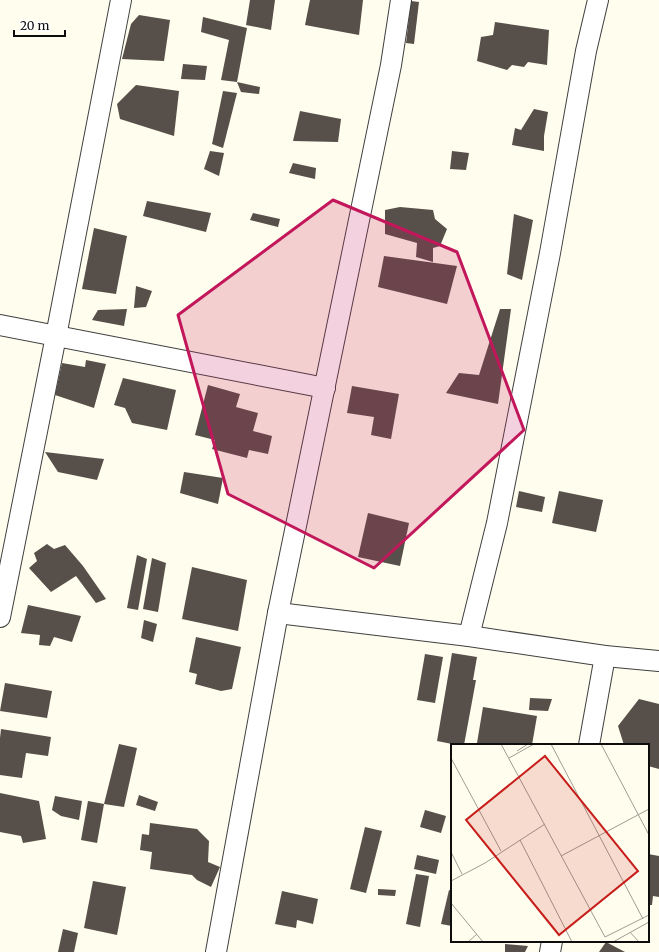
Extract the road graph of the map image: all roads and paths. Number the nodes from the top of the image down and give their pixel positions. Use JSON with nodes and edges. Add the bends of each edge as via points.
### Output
{"nodes":[{"id":1,"x":121,"y":0,"type":"edge"},
{"id":2,"x":401,"y":0,"type":"edge"},
{"id":3,"x":598,"y":0,"type":"edge"},
{"id":4,"x":0,"y":325,"type":"edge"},
{"id":5,"x":56,"y":336,"type":"junction"},
{"id":6,"x":325,"y":388,"type":"junction"},
{"id":7,"x":278,"y":613,"type":"junction"},
{"id":8,"x":0,"y":617,"type":"edge"},
{"id":9,"x":469,"y":636,"type":"junction"},
{"id":10,"x":606,"y":656,"type":"junction"},
{"id":11,"x":659,"y":661,"type":"edge"},
{"id":12,"x":589,"y":744,"type":"edge"},
{"id":13,"x":552,"y":942,"type":"edge"},
{"id":14,"x":216,"y":952,"type":"edge"},
{"id":15,"x":550,"y":952,"type":"edge"}],
"edges":[{"from":1,"to":5,"type":"street"},
{"from":2,"to":6,"type":"street","via":[[389,72]]},
{"from":3,"to":9,"type":"street","via":[[586,51],[497,523]]},
{"from":4,"to":5,"type":"street"},
{"from":5,"to":6,"type":"street"},
{"from":5,"to":8,"type":"street"},
{"from":6,"to":7,"type":"street"},
{"from":7,"to":9,"type":"street"},
{"from":7,"to":14,"type":"street"},
{"from":9,"to":10,"type":"street"},
{"from":10,"to":11,"type":"street"},
{"from":10,"to":12,"type":"street"},
{"from":13,"to":15,"type":"street"}]}
